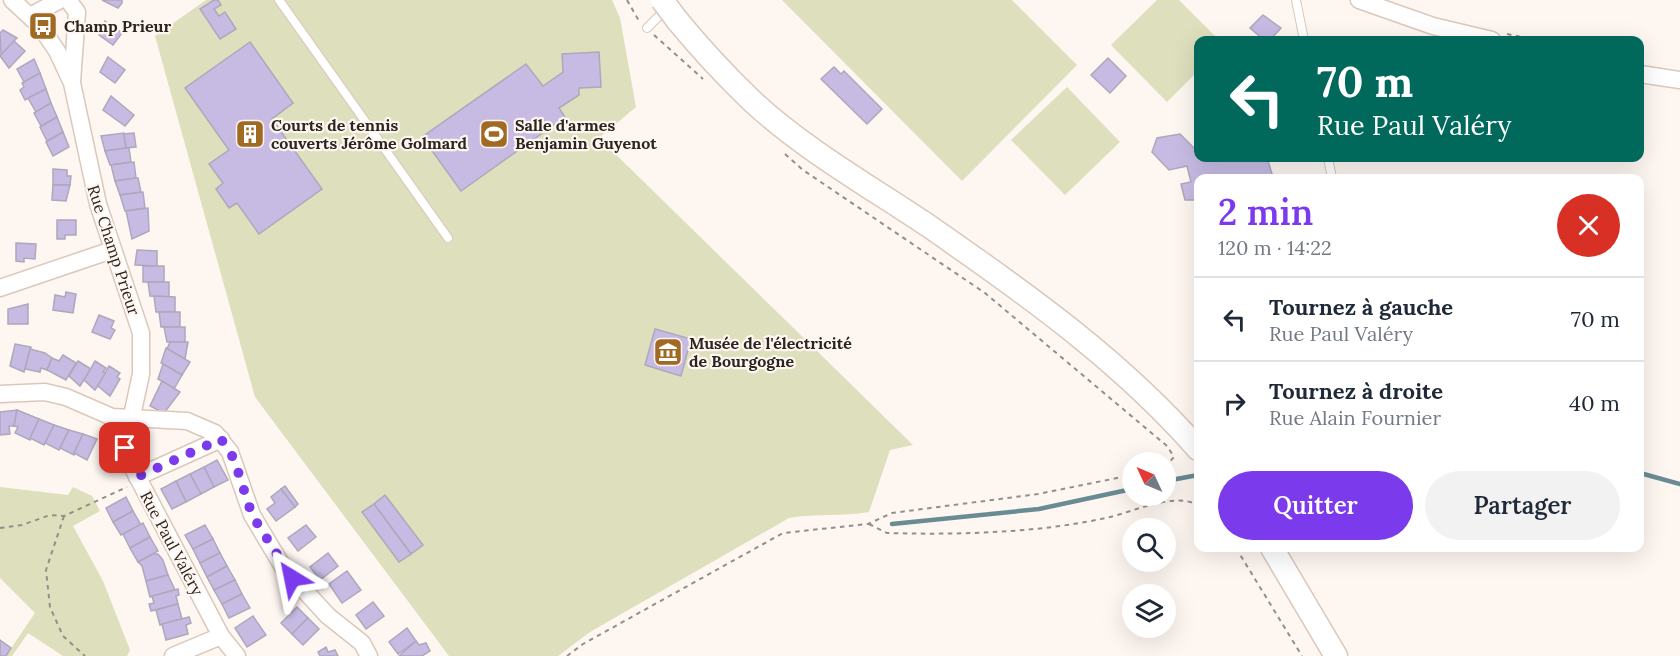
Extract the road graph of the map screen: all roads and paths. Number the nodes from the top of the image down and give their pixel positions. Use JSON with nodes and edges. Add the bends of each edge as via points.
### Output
{"nodes":[{"id":1,"x":12,"y":0,"type":"edge"},
{"id":2,"x":60,"y":0,"type":"edge"},
{"id":3,"x":68,"y":0,"type":"edge"},
{"id":4,"x":279,"y":0,"type":"edge"},
{"id":5,"x":627,"y":0,"type":"edge"},
{"id":6,"x":1296,"y":0,"type":"edge"},
{"id":7,"x":1359,"y":0,"type":"edge"},
{"id":8,"x":667,"y":12,"type":"edge"},
{"id":9,"x":30,"y":16,"type":"junction"},
{"id":10,"x":647,"y":28,"type":"junction"},
{"id":11,"x":1303,"y":36,"type":"edge"},
{"id":12,"x":1475,"y":36,"type":"edge"},
{"id":13,"x":1644,"y":75,"type":"edge"},
{"id":14,"x":1680,"y":80,"type":"edge"},
{"id":15,"x":72,"y":83,"type":"junction"},
{"id":16,"x":708,"y":83,"type":"dead end"},
{"id":17,"x":777,"y":147,"type":"dead end"},
{"id":18,"x":448,"y":238,"type":"dead end"},
{"id":19,"x":112,"y":250,"type":"junction"},
{"id":20,"x":0,"y":288,"type":"edge"},
{"id":21,"x":0,"y":394,"type":"edge"},
{"id":22,"x":132,"y":417,"type":"junction"},
{"id":23,"x":221,"y":439,"type":"junction"},
{"id":24,"x":1194,"y":445,"type":"edge"},
{"id":25,"x":1170,"y":452,"type":"edge"},
{"id":26,"x":1122,"y":476,"type":"edge"},
{"id":27,"x":138,"y":479,"type":"junction"},
{"id":28,"x":1194,"y":503,"type":"edge"},
{"id":29,"x":64,"y":516,"type":"junction"},
{"id":30,"x":868,"y":524,"type":"junction"},
{"id":31,"x":0,"y":528,"type":"edge"},
{"id":32,"x":1238,"y":552,"type":"edge"},
{"id":33,"x":1274,"y":552,"type":"edge"},
{"id":34,"x":221,"y":636,"type":"junction"},
{"id":35,"x":86,"y":656,"type":"edge"},
{"id":36,"x":173,"y":656,"type":"edge"},
{"id":37,"x":237,"y":656,"type":"edge"},
{"id":38,"x":369,"y":656,"type":"edge"},
{"id":39,"x":567,"y":656,"type":"edge"},
{"id":40,"x":1302,"y":656,"type":"edge"},
{"id":41,"x":1336,"y":656,"type":"edge"}],
"edges":[{"from":1,"to":9,"type":"street","name":"Rue Champ Prieur"},
{"from":2,"to":9,"type":"street"},
{"from":3,"to":15,"type":"street","name":"Rue Champ Prieur","via":[[77,12]]},
{"from":4,"to":18,"type":"lane"},
{"from":5,"to":10,"type":"path","via":[[636,18]]},
{"from":6,"to":11,"type":"lane"},
{"from":7,"to":12,"type":"street"},
{"from":8,"to":10,"type":"lane"},
{"from":8,"to":24,"type":"street","via":[[752,101],[1096,348],[1137,384]]},
{"from":9,"to":15,"type":"street","name":"Rue Champ Prieur","via":[[57,51]]},
{"from":10,"to":16,"type":"path"},
{"from":13,"to":14,"type":"street"},
{"from":15,"to":19,"type":"street","name":"Rue Champ Prieur","via":[[86,156]]},
{"from":17,"to":25,"type":"path","via":[[803,170],[985,293]]},
{"from":19,"to":20,"type":"street"},
{"from":19,"to":22,"type":"street","name":"Rue Champ Prieur","via":[[141,333],[141,374]]},
{"from":21,"to":22,"type":"street","via":[[45,392],[112,417]]},
{"from":22,"to":23,"type":"street","via":[[195,423]]},
{"from":22,"to":27,"type":"street","name":"Rue Champ Prieur","via":[[125,448]]},
{"from":23,"to":27,"type":"street","name":"Rue Paul Valéry"},
{"from":23,"to":38,"type":"street","via":[[234,459],[252,515],[283,567],[328,616],[362,643]]},
{"from":26,"to":30,"type":"path","via":[[1038,494],[892,513]]},
{"from":27,"to":29,"type":"path"},
{"from":27,"to":34,"type":"street","name":"Rue Paul Valéry"},
{"from":28,"to":30,"type":"path","via":[[1168,502],[1045,529],[906,534],[887,533]]},
{"from":29,"to":31,"type":"path","via":[[50,514],[22,525]]},
{"from":29,"to":35,"type":"path","via":[[46,570],[50,607],[63,636]]},
{"from":30,"to":39,"type":"path","via":[[783,533]]},
{"from":32,"to":40,"type":"path"},
{"from":33,"to":41,"type":"street"},
{"from":34,"to":36,"type":"street"},
{"from":34,"to":37,"type":"street","name":"Rue Paul Valéry"}]}
